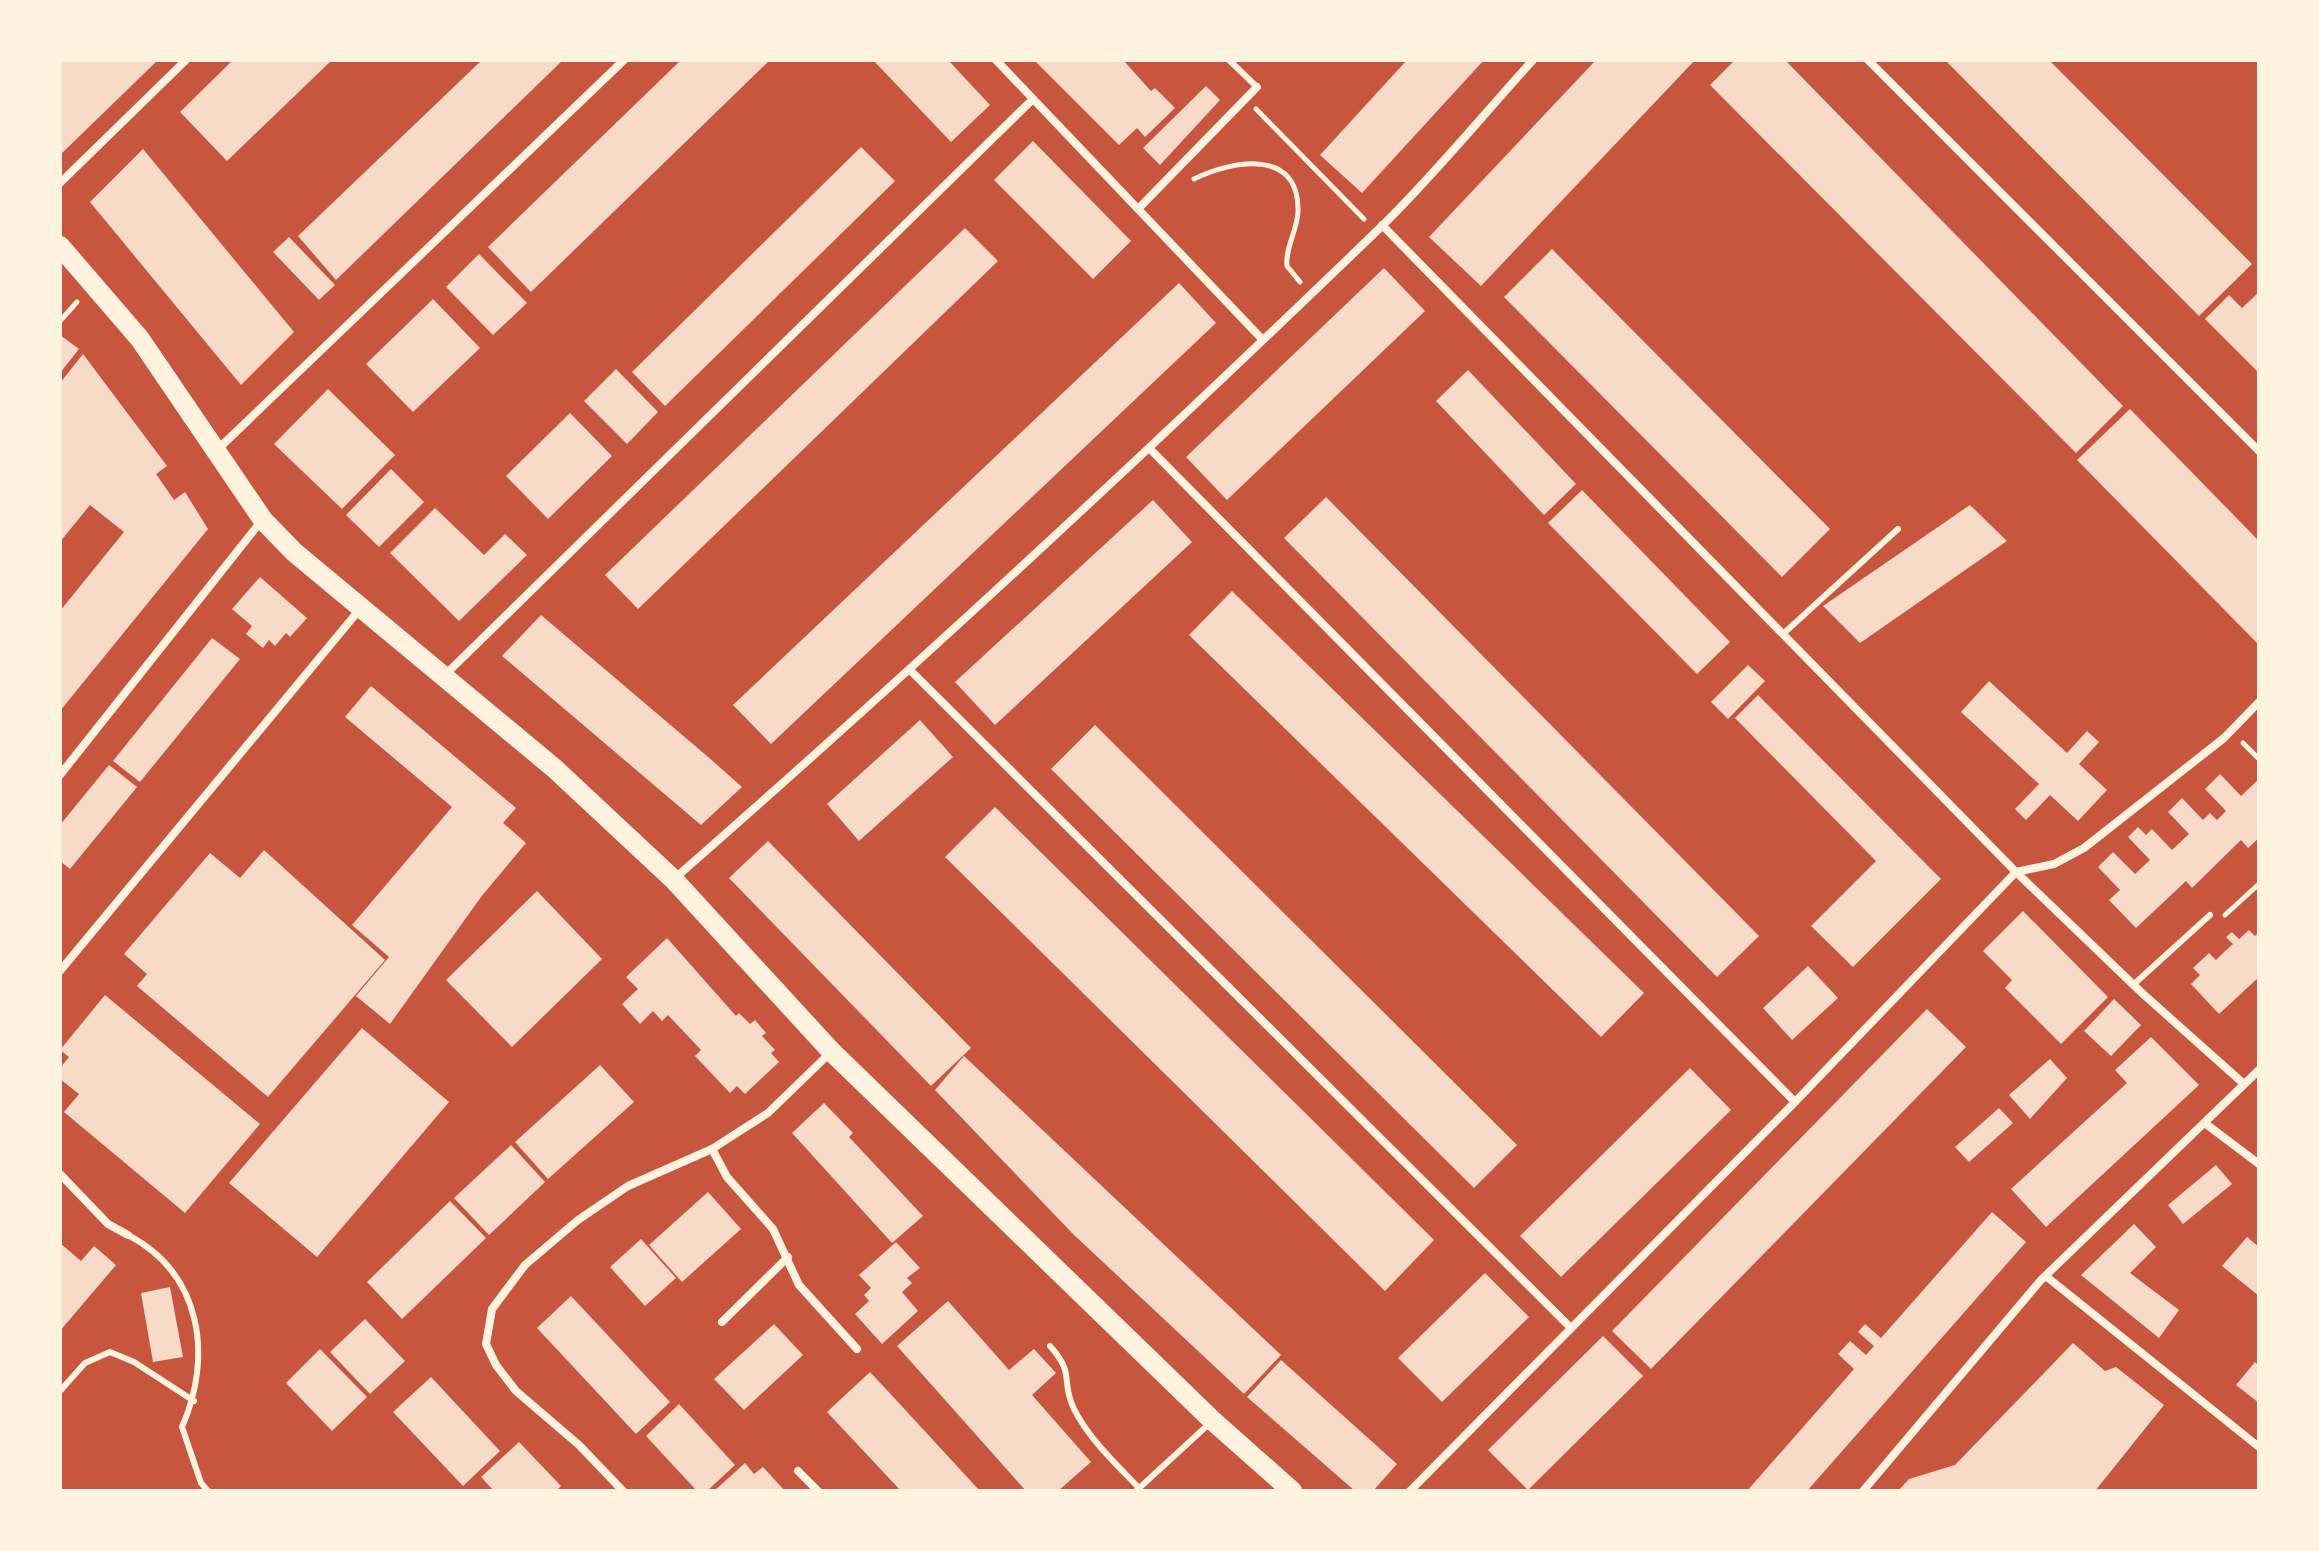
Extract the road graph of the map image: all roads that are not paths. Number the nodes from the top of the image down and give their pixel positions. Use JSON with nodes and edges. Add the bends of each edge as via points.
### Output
{"nodes":[{"id":1,"x":186,"y":60,"type":"edge"},
{"id":2,"x":624,"y":60,"type":"edge"},
{"id":3,"x":996,"y":60,"type":"edge"},
{"id":4,"x":1229,"y":60,"type":"edge"},
{"id":5,"x":1533,"y":60,"type":"edge"},
{"id":6,"x":1868,"y":60,"type":"edge"},
{"id":7,"x":1257,"y":87,"type":"joint"},
{"id":8,"x":1033,"y":99,"type":"junction"},
{"id":9,"x":60,"y":183,"type":"edge"},
{"id":10,"x":1139,"y":208,"type":"junction"},
{"id":11,"x":1382,"y":225,"type":"junction"},
{"id":12,"x":60,"y":246,"type":"edge"},
{"id":13,"x":1261,"y":338,"type":"junction"},
{"id":14,"x":1150,"y":449,"type":"junction"},
{"id":15,"x":215,"y":451,"type":"junction"},
{"id":16,"x":2259,"y":451,"type":"edge"},
{"id":17,"x":263,"y":520,"type":"junction"},
{"id":18,"x":1898,"y":529,"type":"dead end"},
{"id":19,"x":360,"y":609,"type":"junction"},
{"id":20,"x":1783,"y":634,"type":"junction"},
{"id":21,"x":911,"y":671,"type":"junction"},
{"id":22,"x":444,"y":676,"type":"junction"},
{"id":23,"x":2259,"y":702,"type":"edge"},
{"id":24,"x":60,"y":775,"type":"edge"},
{"id":25,"x":2016,"y":872,"type":"junction"},
{"id":26,"x":674,"y":880,"type":"junction"},
{"id":27,"x":2207,"y":917,"type":"road end"},
{"id":28,"x":60,"y":971,"type":"edge"},
{"id":29,"x":2133,"y":985,"type":"junction"},
{"id":30,"x":832,"y":1052,"type":"junction"},
{"id":31,"x":2259,"y":1070,"type":"edge"},
{"id":32,"x":2244,"y":1084,"type":"junction"},
{"id":33,"x":1795,"y":1102,"type":"junction"},
{"id":34,"x":2206,"y":1124,"type":"junction"},
{"id":35,"x":712,"y":1149,"type":"junction"},
{"id":36,"x":2259,"y":1164,"type":"edge"},
{"id":37,"x":60,"y":1174,"type":"edge"},
{"id":38,"x":128,"y":1235,"type":"joint"},
{"id":39,"x":788,"y":1257,"type":"junction"},
{"id":40,"x":2047,"y":1277,"type":"junction"},
{"id":41,"x":722,"y":1322,"type":"dead end"},
{"id":42,"x":1570,"y":1327,"type":"junction"},
{"id":43,"x":1050,"y":1346,"type":"dead end"},
{"id":44,"x":857,"y":1349,"type":"dead end"},
{"id":45,"x":60,"y":1391,"type":"edge"},
{"id":46,"x":194,"y":1401,"type":"junction"},
{"id":47,"x":1212,"y":1420,"type":"junction"},
{"id":48,"x":2259,"y":1447,"type":"edge"},
{"id":49,"x":798,"y":1471,"type":"dead end"},
{"id":50,"x":1137,"y":1489,"type":"edge"},
{"id":51,"x":208,"y":1491,"type":"edge"},
{"id":52,"x":623,"y":1491,"type":"edge"},
{"id":53,"x":818,"y":1491,"type":"edge"},
{"id":54,"x":1292,"y":1491,"type":"edge"},
{"id":55,"x":1410,"y":1491,"type":"edge"},
{"id":56,"x":1863,"y":1491,"type":"edge"}],
"edges":[{"from":1,"to":9,"type":"street"},
{"from":2,"to":15,"type":"street"},
{"from":3,"to":8,"type":"street"},
{"from":4,"to":7,"type":"lane"},
{"from":5,"to":11,"type":"street"},
{"from":6,"to":16,"type":"street"},
{"from":7,"to":10,"type":"street"},
{"from":8,"to":10,"type":"street"},
{"from":8,"to":22,"type":"street"},
{"from":10,"to":13,"type":"street"},
{"from":11,"to":13,"type":"street"},
{"from":11,"to":20,"type":"street"},
{"from":12,"to":15,"type":"main road","via":[[140,339]]},
{"from":13,"to":14,"type":"street"},
{"from":14,"to":21,"type":"street"},
{"from":14,"to":33,"type":"street"},
{"from":15,"to":17,"type":"main road"},
{"from":17,"to":19,"type":"main road"},
{"from":17,"to":24,"type":"street"},
{"from":18,"to":20,"type":"lane"},
{"from":19,"to":22,"type":"main road"},
{"from":19,"to":28,"type":"street"},
{"from":20,"to":25,"type":"street"},
{"from":21,"to":26,"type":"street"},
{"from":21,"to":42,"type":"street"},
{"from":22,"to":26,"type":"main road","via":[[554,768]]},
{"from":23,"to":25,"type":"street","via":[[2224,738],[2084,848],[2054,864]]},
{"from":25,"to":29,"type":"street"},
{"from":25,"to":33,"type":"street"},
{"from":26,"to":30,"type":"main road"},
{"from":27,"to":29,"type":"lane"},
{"from":29,"to":32,"type":"street"},
{"from":30,"to":35,"type":"street","via":[[768,1113]]},
{"from":30,"to":47,"type":"main road"},
{"from":31,"to":32,"type":"street"},
{"from":32,"to":34,"type":"street"},
{"from":33,"to":42,"type":"street"},
{"from":34,"to":36,"type":"street"},
{"from":34,"to":40,"type":"street"},
{"from":35,"to":39,"type":"street"},
{"from":35,"to":52,"type":"street","via":[[628,1186],[578,1220],[525,1265],[490,1318],[486,1344],[516,1391]]},
{"from":37,"to":38,"type":"street","via":[[108,1224]]},
{"from":38,"to":46,"type":"lane","via":[[164,1263],[192,1307],[201,1343]]},
{"from":39,"to":41,"type":"street"},
{"from":39,"to":44,"type":"street","via":[[799,1285]]},
{"from":40,"to":48,"type":"street"},
{"from":40,"to":56,"type":"street"},
{"from":42,"to":55,"type":"street"},
{"from":43,"to":50,"type":"lane","via":[[1067,1369],[1069,1398],[1080,1420]]},
{"from":45,"to":46,"type":"lane","via":[[85,1363],[110,1352]]},
{"from":46,"to":51,"type":"lane","via":[[182,1427]]},
{"from":47,"to":50,"type":"lane"},
{"from":47,"to":54,"type":"main road"},
{"from":49,"to":53,"type":"street"}]}
